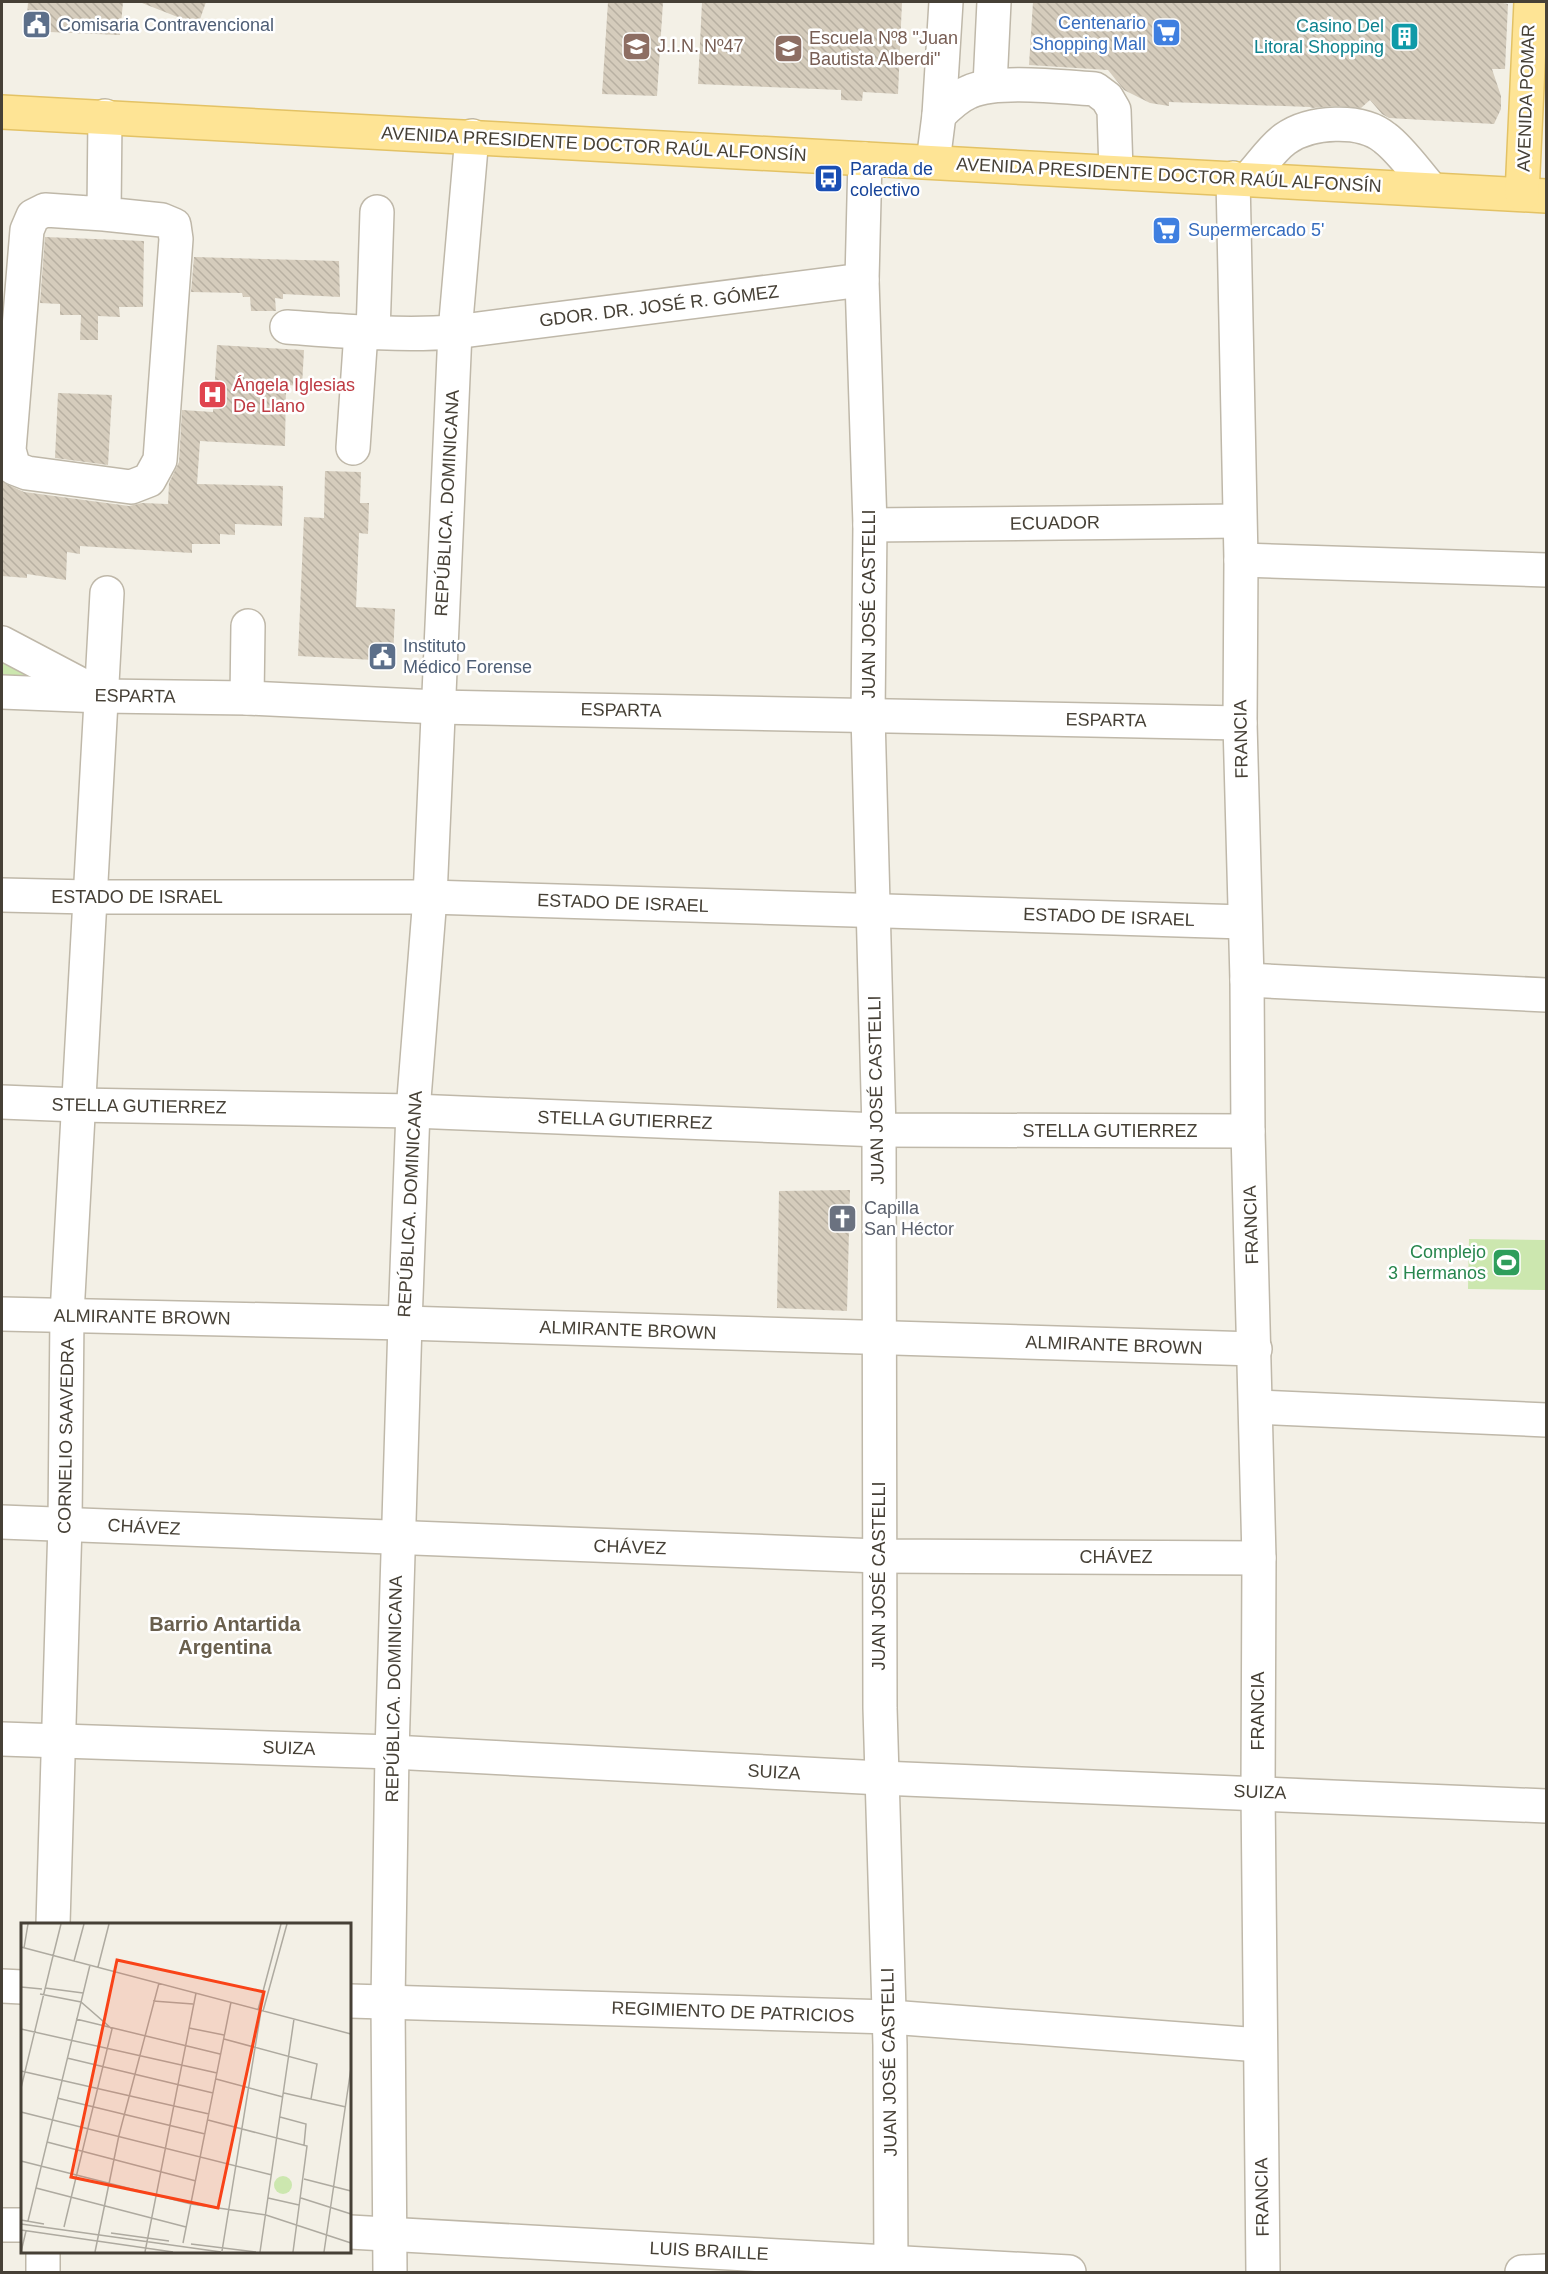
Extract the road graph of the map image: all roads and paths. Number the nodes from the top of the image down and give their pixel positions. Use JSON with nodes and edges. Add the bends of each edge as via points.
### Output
{"nodes":[{"id":1,"x":925,"y":2,"type":"edge"},
{"id":2,"x":946,"y":2,"type":"edge"},
{"id":3,"x":994,"y":2,"type":"edge"},
{"id":4,"x":1530,"y":2,"type":"edge"},
{"id":5,"x":1537,"y":30,"type":"edge"},
{"id":6,"x":990,"y":84,"type":"junction"},
{"id":7,"x":2,"y":112,"type":"edge"},
{"id":8,"x":939,"y":115,"type":"junction"},
{"id":9,"x":105,"y":116,"type":"junction"},
{"id":10,"x":472,"y":136,"type":"junction"},
{"id":11,"x":866,"y":159,"type":"junction"},
{"id":12,"x":925,"y":162,"type":"junction"},
{"id":13,"x":1116,"y":171,"type":"junction"},
{"id":14,"x":1240,"y":179,"type":"junction"},
{"id":15,"x":1431,"y":189,"type":"junction"},
{"id":16,"x":1534,"y":195,"type":"edge"},
{"id":17,"x":377,"y":212,"type":"dead end"},
{"id":18,"x":104,"y":214,"type":"junction"},
{"id":19,"x":862,"y":280,"type":"junction"},
{"id":20,"x":287,"y":327,"type":"dead end"},
{"id":21,"x":455,"y":332,"type":"junction"},
{"id":22,"x":367,"y":333,"type":"junction"},
{"id":23,"x":353,"y":448,"type":"dead end"},
{"id":24,"x":1239,"y":521,"type":"junction"},
{"id":25,"x":870,"y":525,"type":"junction"},
{"id":26,"x":1241,"y":560,"type":"junction"},
{"id":27,"x":1546,"y":570,"type":"edge"},
{"id":28,"x":107,"y":593,"type":"dead end"},
{"id":29,"x":248,"y":626,"type":"dead end"},
{"id":30,"x":2,"y":644,"type":"edge"},
{"id":31,"x":2,"y":692,"type":"edge"},
{"id":32,"x":102,"y":696,"type":"junction"},
{"id":33,"x":247,"y":698,"type":"junction"},
{"id":34,"x":438,"y":707,"type":"junction"},
{"id":35,"x":868,"y":715,"type":"junction"},
{"id":36,"x":1240,"y":723,"type":"junction"},
{"id":37,"x":2,"y":896,"type":"edge"},
{"id":38,"x":89,"y":897,"type":"junction"},
{"id":39,"x":430,"y":897,"type":"junction"},
{"id":40,"x":872,"y":909,"type":"junction"},
{"id":41,"x":1245,"y":922,"type":"junction"},
{"id":42,"x":1247,"y":980,"type":"junction"},
{"id":43,"x":1546,"y":995,"type":"edge"},
{"id":44,"x":2,"y":1102,"type":"edge"},
{"id":45,"x":78,"y":1105,"type":"junction"},
{"id":46,"x":413,"y":1111,"type":"junction"},
{"id":47,"x":879,"y":1130,"type":"junction"},
{"id":48,"x":1248,"y":1131,"type":"junction"},
{"id":49,"x":2,"y":1314,"type":"edge"},
{"id":50,"x":67,"y":1314,"type":"junction"},
{"id":51,"x":405,"y":1323,"type":"junction"},
{"id":52,"x":879,"y":1337,"type":"junction"},
{"id":53,"x":1255,"y":1349,"type":"junction"},
{"id":54,"x":1256,"y":1407,"type":"junction"},
{"id":55,"x":1546,"y":1420,"type":"edge"},
{"id":56,"x":2,"y":1522,"type":"edge"},
{"id":57,"x":65,"y":1524,"type":"junction"},
{"id":58,"x":398,"y":1539,"type":"junction"},
{"id":59,"x":878,"y":1556,"type":"junction"},
{"id":60,"x":1259,"y":1558,"type":"junction"},
{"id":61,"x":2,"y":1739,"type":"edge"},
{"id":62,"x":60,"y":1740,"type":"junction"},
{"id":63,"x":392,"y":1752,"type":"junction"},
{"id":64,"x":881,"y":1778,"type":"junction"},
{"id":65,"x":1258,"y":1792,"type":"junction"},
{"id":66,"x":1546,"y":1806,"type":"edge"},
{"id":67,"x":53,"y":1923,"type":"edge"},
{"id":68,"x":2,"y":1986,"type":"edge"},
{"id":69,"x":21,"y":1987,"type":"edge"},
{"id":70,"x":351,"y":2001,"type":"edge"},
{"id":71,"x":388,"y":2002,"type":"junction"},
{"id":72,"x":890,"y":2016,"type":"junction"},
{"id":73,"x":1260,"y":2044,"type":"junction"},
{"id":74,"x":2,"y":2225,"type":"edge"},
{"id":75,"x":21,"y":2225,"type":"edge"},
{"id":76,"x":351,"y":2232,"type":"edge"},
{"id":77,"x":391,"y":2233,"type":"junction"},
{"id":78,"x":43,"y":2253,"type":"edge"},
{"id":79,"x":891,"y":2267,"type":"edge"},
{"id":80,"x":1546,"y":2271,"type":"edge"},
{"id":81,"x":43,"y":2272,"type":"edge"},
{"id":82,"x":390,"y":2272,"type":"edge"},
{"id":83,"x":1069,"y":2272,"type":"edge"},
{"id":84,"x":1263,"y":2272,"type":"edge"},
{"id":85,"x":1522,"y":2272,"type":"edge"}],
"edges":[{"from":1,"to":12,"type":"street"},
{"from":2,"to":8,"type":"street"},
{"from":3,"to":6,"type":"street"},
{"from":4,"to":5,"type":"main road","name":"AVENIDA POMAR"},
{"from":5,"to":16,"type":"main road","name":"AVENIDA POMAR"},
{"from":6,"to":8,"type":"street","via":[[955,100]]},
{"from":6,"to":13,"type":"street","via":[[1095,88],[1114,110]]},
{"from":7,"to":9,"type":"main road","name":"AVENIDA PRESIDENTE DOCTOR RAÚL ALFONSÍN"},
{"from":8,"to":12,"type":"street"},
{"from":9,"to":10,"type":"main road","name":"AVENIDA PRESIDENTE DOCTOR RAÚL ALFONSÍN"},
{"from":9,"to":18,"type":"street"},
{"from":10,"to":11,"type":"main road","name":"AVENIDA PRESIDENTE DOCTOR RAÚL ALFONSÍN"},
{"from":10,"to":21,"type":"street","name":"REPÚBLICA. DOMINICANA"},
{"from":11,"to":12,"type":"main road","name":"AVENIDA PRESIDENTE DOCTOR RAÚL ALFONSÍN"},
{"from":11,"to":19,"type":"street","name":"JUAN JOSÉ CASTELLI"},
{"from":12,"to":13,"type":"main road","name":"AVENIDA PRESIDENTE DOCTOR RAÚL ALFONSÍN"},
{"from":13,"to":14,"type":"main road","name":"AVENIDA PRESIDENTE DOCTOR RAÚL ALFONSÍN"},
{"from":14,"to":15,"type":"main road","name":"AVENIDA PRESIDENTE DOCTOR RAÚL ALFONSÍN"},
{"from":14,"to":15,"type":"street","via":[[1298,131],[1316,125],[1344,125],[1370,129],[1385,138]]},
{"from":14,"to":24,"type":"street","name":"FRANCIA"},
{"from":15,"to":16,"type":"main road","name":"AVENIDA PRESIDENTE DOCTOR RAÚL ALFONSÍN"},
{"from":17,"to":22,"type":"street"},
{"from":18,"to":18,"type":"street","via":[[45,210],[33,216],[27,230],[9,450],[14,468],[27,472],[131,487],[149,480],[160,460],[176,239],[174,225],[162,220]]},
{"from":19,"to":21,"type":"street","name":"GDOR. DR. JOSÉ R. GÓMEZ"},
{"from":19,"to":25,"type":"street","name":"JUAN JOSÉ CASTELLI"},
{"from":20,"to":22,"type":"street","name":"GDOR. DR. JOSÉ R. GÓMEZ"},
{"from":21,"to":22,"type":"street","name":"GDOR. DR. JOSÉ R. GÓMEZ"},
{"from":21,"to":34,"type":"street","name":"REPÚBLICA. DOMINICANA"},
{"from":22,"to":23,"type":"street"},
{"from":24,"to":25,"type":"street","name":"ECUADOR"},
{"from":24,"to":26,"type":"street","name":"FRANCIA"},
{"from":25,"to":35,"type":"street","name":"JUAN JOSÉ CASTELLI"},
{"from":26,"to":27,"type":"street"},
{"from":26,"to":36,"type":"street","name":"FRANCIA"},
{"from":28,"to":32,"type":"street","name":"CORNELIO SAAVEDRA"},
{"from":29,"to":33,"type":"street"},
{"from":30,"to":32,"type":"street"},
{"from":31,"to":32,"type":"street","name":"ESPARTA"},
{"from":32,"to":33,"type":"street","name":"ESPARTA"},
{"from":32,"to":38,"type":"street","name":"CORNELIO SAAVEDRA"},
{"from":33,"to":34,"type":"street","name":"ESPARTA"},
{"from":34,"to":35,"type":"street","name":"ESPARTA"},
{"from":34,"to":39,"type":"street","name":"REPÚBLICA. DOMINICANA"},
{"from":35,"to":36,"type":"street","name":"ESPARTA"},
{"from":35,"to":40,"type":"street","name":"JUAN JOSÉ CASTELLI"},
{"from":36,"to":41,"type":"street","name":"FRANCIA"},
{"from":37,"to":38,"type":"street","name":"ESTADO DE ISRAEL"},
{"from":38,"to":39,"type":"street","name":"ESTADO DE ISRAEL"},
{"from":38,"to":45,"type":"street","name":"CORNELIO SAAVEDRA"},
{"from":39,"to":40,"type":"street","name":"ESTADO DE ISRAEL"},
{"from":39,"to":46,"type":"street","name":"REPÚBLICA. DOMINICANA"},
{"from":40,"to":41,"type":"street","name":"ESTADO DE ISRAEL"},
{"from":40,"to":47,"type":"street","name":"JUAN JOSÉ CASTELLI"},
{"from":41,"to":42,"type":"street","name":"FRANCIA"},
{"from":42,"to":43,"type":"street"},
{"from":42,"to":48,"type":"street","name":"FRANCIA"},
{"from":44,"to":45,"type":"street","name":"STELLA GUTIERREZ"},
{"from":45,"to":46,"type":"street","name":"STELLA GUTIERREZ"},
{"from":45,"to":50,"type":"street","name":"CORNELIO SAAVEDRA"},
{"from":46,"to":47,"type":"street","name":"STELLA GUTIERREZ"},
{"from":46,"to":51,"type":"street","name":"REPÚBLICA. DOMINICANA"},
{"from":47,"to":48,"type":"street","name":"STELLA GUTIERREZ"},
{"from":47,"to":52,"type":"street","name":"JUAN JOSÉ CASTELLI"},
{"from":48,"to":53,"type":"street","name":"FRANCIA"},
{"from":49,"to":50,"type":"street","name":"ALMIRANTE BROWN"},
{"from":50,"to":51,"type":"street","name":"ALMIRANTE BROWN"},
{"from":50,"to":57,"type":"street","name":"CORNELIO SAAVEDRA"},
{"from":51,"to":52,"type":"street","name":"ALMIRANTE BROWN"},
{"from":51,"to":58,"type":"street","name":"REPÚBLICA. DOMINICANA"},
{"from":52,"to":53,"type":"street","name":"ALMIRANTE BROWN"},
{"from":52,"to":59,"type":"street","name":"JUAN JOSÉ CASTELLI"},
{"from":53,"to":54,"type":"street","name":"FRANCIA"},
{"from":54,"to":55,"type":"street"},
{"from":54,"to":60,"type":"street","name":"FRANCIA"},
{"from":56,"to":57,"type":"street","name":"CHÁVEZ"},
{"from":57,"to":58,"type":"street","name":"CHÁVEZ"},
{"from":57,"to":62,"type":"street","name":"CORNELIO SAAVEDRA"},
{"from":58,"to":59,"type":"street","name":"CHÁVEZ"},
{"from":58,"to":63,"type":"street","name":"REPÚBLICA. DOMINICANA"},
{"from":59,"to":60,"type":"street","name":"CHÁVEZ"},
{"from":59,"to":64,"type":"street","name":"JUAN JOSÉ CASTELLI"},
{"from":60,"to":65,"type":"street","name":"FRANCIA"},
{"from":61,"to":62,"type":"street","name":"SUIZA"},
{"from":62,"to":63,"type":"street","name":"SUIZA"},
{"from":62,"to":67,"type":"street","name":"CORNELIO SAAVEDRA"},
{"from":63,"to":64,"type":"street","name":"SUIZA"},
{"from":63,"to":71,"type":"street","name":"REPÚBLICA. DOMINICANA"},
{"from":64,"to":65,"type":"street","name":"SUIZA"},
{"from":64,"to":72,"type":"street","name":"JUAN JOSÉ CASTELLI"},
{"from":65,"to":66,"type":"street","name":"SUIZA"},
{"from":65,"to":73,"type":"street","name":"FRANCIA"},
{"from":68,"to":69,"type":"street"},
{"from":70,"to":71,"type":"street","name":"REGIMIENTO DE PATRICIOS"},
{"from":71,"to":72,"type":"street","name":"REGIMIENTO DE PATRICIOS"},
{"from":71,"to":77,"type":"street","name":"REPÚBLICA. DOMINICANA"},
{"from":72,"to":73,"type":"street","name":"REGIMIENTO DE PATRICIOS"},
{"from":72,"to":79,"type":"street","name":"JUAN JOSÉ CASTELLI"},
{"from":73,"to":84,"type":"street","name":"FRANCIA"},
{"from":74,"to":75,"type":"street"},
{"from":76,"to":77,"type":"street","name":"LUIS BRAILLE"},
{"from":77,"to":79,"type":"street","name":"LUIS BRAILLE"},
{"from":77,"to":82,"type":"street","name":"REPÚBLICA. DOMINICANA"},
{"from":78,"to":81,"type":"street"},
{"from":79,"to":83,"type":"street","name":"LUIS BRAILLE"},
{"from":80,"to":85,"type":"street"}]}
